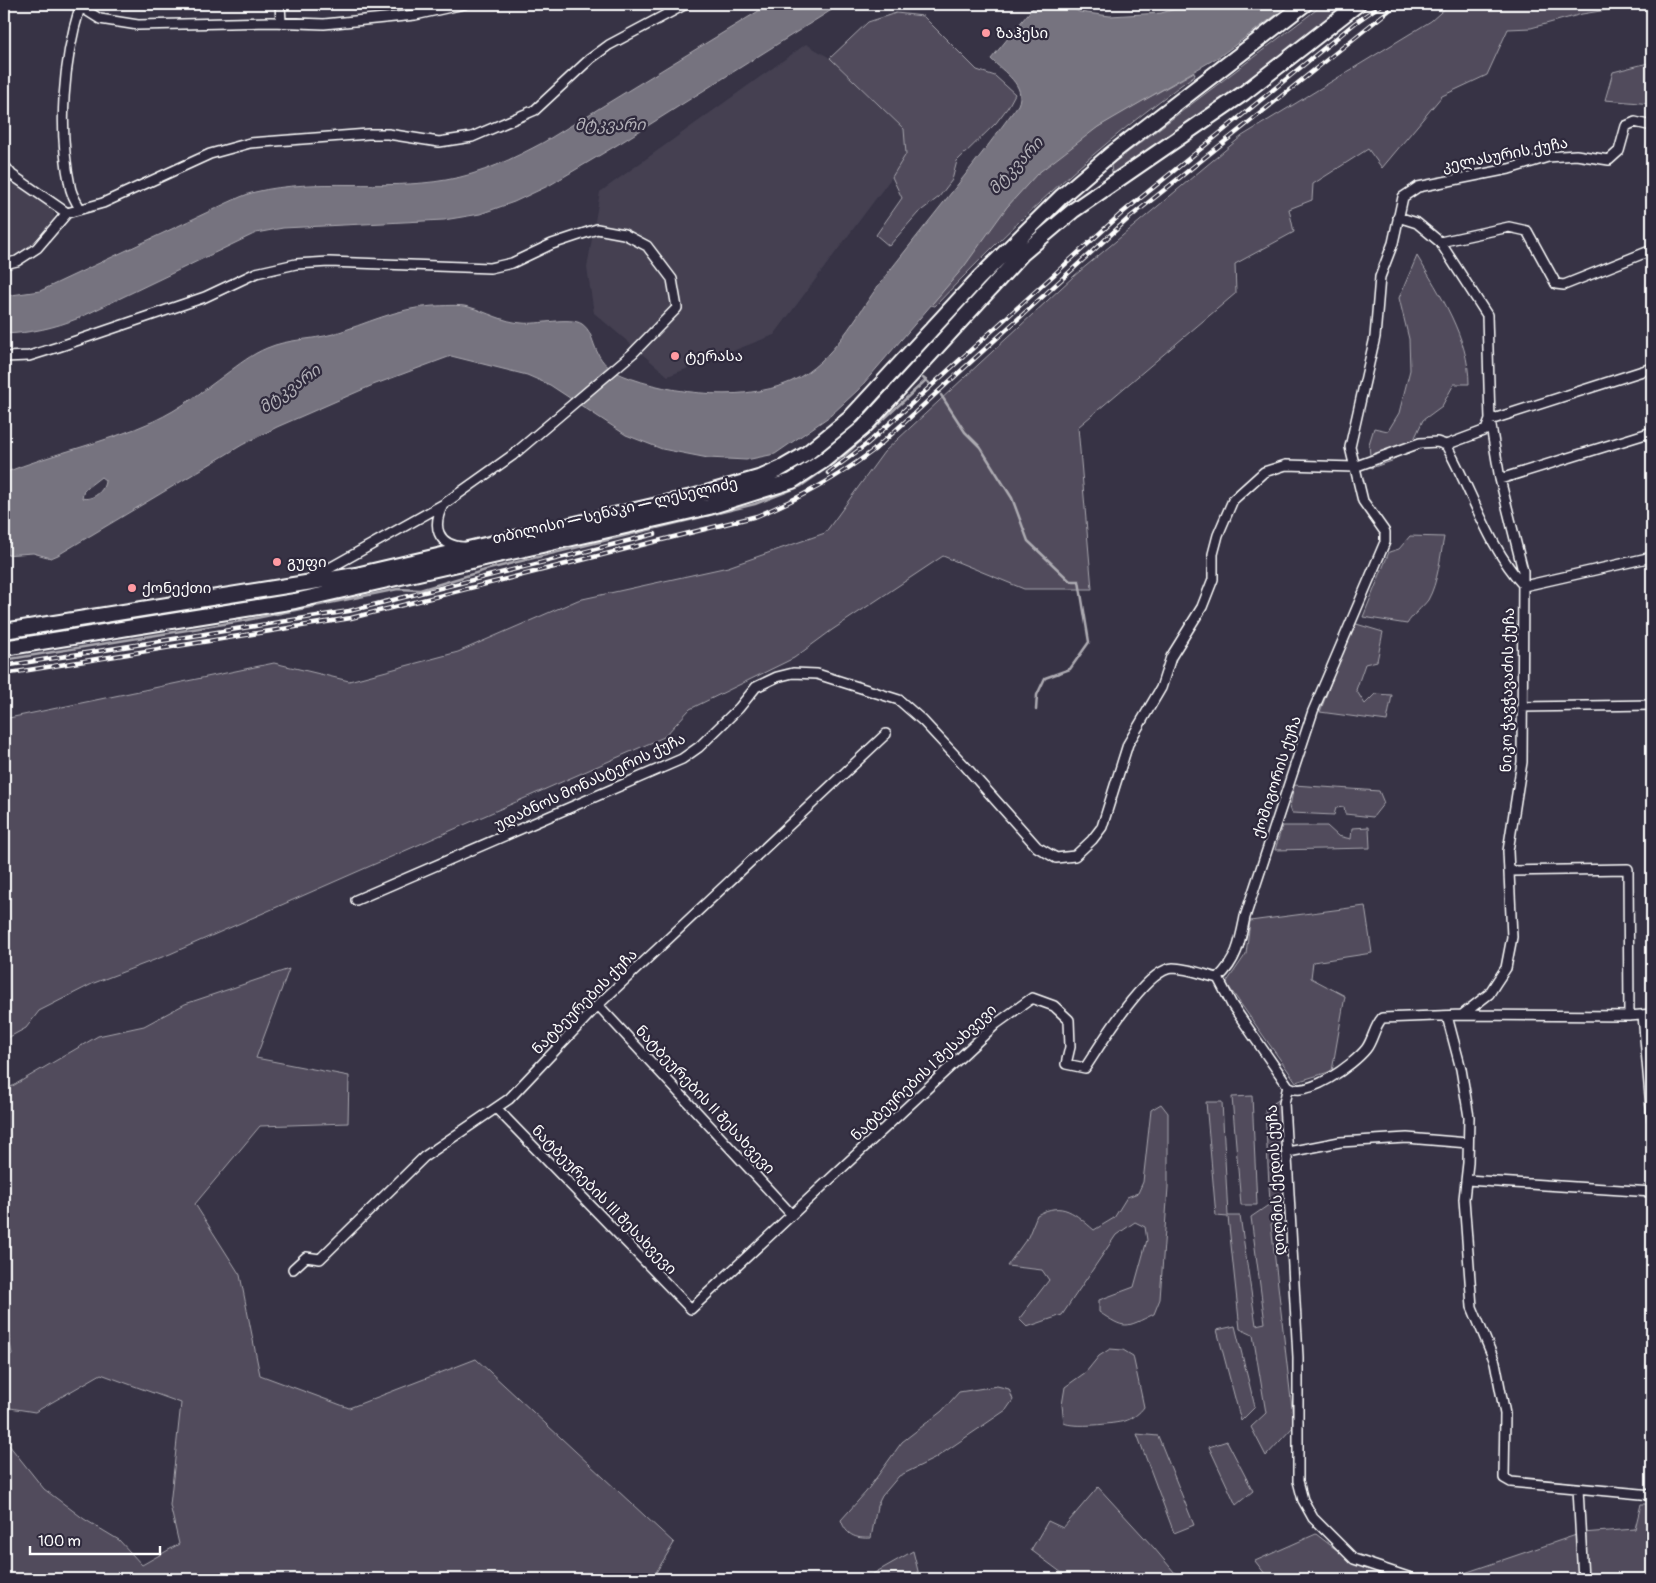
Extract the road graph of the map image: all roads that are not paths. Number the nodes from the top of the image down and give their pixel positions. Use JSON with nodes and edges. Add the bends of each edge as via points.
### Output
{"nodes":[{"id":1,"x":280,"y":4,"type":"edge"},
{"id":2,"x":464,"y":4,"type":"edge"},
{"id":3,"x":686,"y":4,"type":"edge"},
{"id":4,"x":1305,"y":4,"type":"edge"},
{"id":5,"x":1358,"y":4,"type":"edge"},
{"id":6,"x":78,"y":5,"type":"edge"},
{"id":7,"x":281,"y":22,"type":"junction"},
{"id":8,"x":1652,"y":126,"type":"edge"},
{"id":9,"x":4,"y":165,"type":"edge"},
{"id":10,"x":1403,"y":196,"type":"joint"},
{"id":11,"x":79,"y":207,"type":"junction"},
{"id":12,"x":67,"y":213,"type":"junction"},
{"id":13,"x":1398,"y":217,"type":"junction"},
{"id":14,"x":1440,"y":242,"type":"junction"},
{"id":15,"x":1652,"y":250,"type":"edge"},
{"id":16,"x":4,"y":264,"type":"edge"},
{"id":17,"x":4,"y":357,"type":"edge"},
{"id":18,"x":1652,"y":368,"type":"edge"},
{"id":19,"x":1490,"y":420,"type":"junction"},
{"id":20,"x":1652,"y":432,"type":"edge"},
{"id":21,"x":1446,"y":445,"type":"junction"},
{"id":22,"x":1354,"y":467,"type":"junction"},
{"id":23,"x":1500,"y":479,"type":"junction"},
{"id":24,"x":444,"y":504,"type":"junction"},
{"id":25,"x":475,"y":548,"type":"junction"},
{"id":26,"x":1652,"y":557,"type":"edge"},
{"id":27,"x":298,"y":585,"type":"junction"},
{"id":28,"x":1524,"y":586,"type":"junction"},
{"id":29,"x":4,"y":631,"type":"edge"},
{"id":30,"x":4,"y":648,"type":"edge"},
{"id":31,"x":1652,"y":705,"type":"edge"},
{"id":32,"x":1522,"y":707,"type":"junction"},
{"id":33,"x":886,"y":734,"type":"dead end"},
{"id":34,"x":1510,"y":871,"type":"junction"},
{"id":35,"x":356,"y":900,"type":"dead end"},
{"id":36,"x":1218,"y":978,"type":"junction"},
{"id":37,"x":598,"y":1005,"type":"junction"},
{"id":38,"x":1648,"y":1014,"type":"edge"},
{"id":39,"x":1462,"y":1015,"type":"junction"},
{"id":40,"x":1447,"y":1016,"type":"junction"},
{"id":41,"x":1630,"y":1016,"type":"junction"},
{"id":42,"x":1651,"y":1080,"type":"edge"},
{"id":43,"x":1288,"y":1086,"type":"junction"},
{"id":44,"x":497,"y":1109,"type":"junction"},
{"id":45,"x":1652,"y":1120,"type":"edge"},
{"id":46,"x":1468,"y":1143,"type":"junction"},
{"id":47,"x":1288,"y":1152,"type":"junction"},
{"id":48,"x":1467,"y":1180,"type":"junction"},
{"id":49,"x":1652,"y":1192,"type":"edge"},
{"id":50,"x":792,"y":1215,"type":"junction"},
{"id":51,"x":293,"y":1269,"type":"dead end"},
{"id":52,"x":691,"y":1309,"type":"joint"},
{"id":53,"x":1578,"y":1489,"type":"junction"},
{"id":54,"x":1652,"y":1495,"type":"edge"},
{"id":55,"x":1410,"y":1578,"type":"dead end"},
{"id":56,"x":1583,"y":1579,"type":"edge"}],
"edges":[{"from":1,"to":7,"type":"street"},
{"from":2,"to":7,"type":"street","via":[[372,20],[324,24]]},
{"from":3,"to":11,"type":"street","via":[[609,45],[535,110],[472,137],[439,142],[368,134],[250,143],[210,154],[103,203]]},
{"from":4,"to":25,"type":"highway","name":"თბილისი — სენაკი — ლესელიძე","via":[[1111,154],[1020,236],[849,419],[794,461],[762,477],[696,496]]},
{"from":5,"to":30,"type":"highway","name":"თბილისი — სენაკი — ლესელიძე","via":[[1244,93],[1074,210],[1022,254],[863,428],[823,461],[792,481],[700,509],[295,601]]},
{"from":6,"to":7,"type":"street","via":[[100,19],[138,25]]},
{"from":6,"to":11,"type":"street","via":[[65,96],[65,147],[70,188]]},
{"from":8,"to":10,"type":"street","name":"კელასურის ქუჩა","via":[[1635,122],[1626,126],[1619,151],[1609,160],[1576,155],[1548,158],[1418,187]]},
{"from":9,"to":12,"type":"street","via":[[12,175]]},
{"from":10,"to":13,"type":"street","name":"ქოშიგორის ქუჩა"},
{"from":11,"to":12,"type":"street"},
{"from":12,"to":16,"type":"street","via":[[37,248],[17,261]]},
{"from":13,"to":14,"type":"street","name":"ნიკო ჭავჭავაძის ქუჩა","via":[[1417,223]]},
{"from":13,"to":22,"type":"street","name":"ქოშიგორის ქუჩა","via":[[1379,285],[1375,337],[1350,447]]},
{"from":14,"to":15,"type":"street","via":[[1510,227],[1527,231],[1556,284],[1564,285]]},
{"from":14,"to":19,"type":"street","name":"ნიკო ჭავჭავაძის ქუჩა","via":[[1487,315]]},
{"from":17,"to":24,"type":"street","via":[[29,356],[58,348],[205,297],[256,273],[296,264],[329,262],[490,268],[512,263],[552,244],[598,229],[624,234],[647,246],[672,279],[677,308],[633,353],[514,455]]},
{"from":18,"to":19,"type":"street"},
{"from":19,"to":21,"type":"street","via":[[1486,430]]},
{"from":19,"to":23,"type":"street","name":"ნიკო ჭავჭავაძის ქუჩა"},
{"from":20,"to":23,"type":"street"},
{"from":21,"to":22,"type":"street","via":[[1420,443]]},
{"from":21,"to":28,"type":"street","via":[[1497,549]]},
{"from":22,"to":35,"type":"street","name":"უდაბნოს მონასტერის ქუჩა","via":[[1286,465],[1264,472],[1233,500],[1218,535],[1213,554],[1213,579],[1202,607],[1172,657],[1161,688],[1128,744],[1102,827],[1075,856],[1056,858],[1036,846],[923,721],[899,700],[817,674],[793,673],[756,687],[699,747],[682,759]]},
{"from":22,"to":36,"type":"street","name":"ქოშიგორის ქუჩა","via":[[1363,501],[1385,532],[1385,542],[1313,711],[1244,918],[1238,952],[1229,968]]},
{"from":23,"to":28,"type":"street","name":"ნიკო ჭავჭავაძის ქუჩა"},
{"from":24,"to":25,"type":"street","via":[[438,514],[439,534],[448,544]]},
{"from":24,"to":27,"type":"street"},
{"from":25,"to":27,"type":"highway","name":"თბილისი — სენაკი — ლესელიძე"},
{"from":26,"to":28,"type":"street"},
{"from":27,"to":29,"type":"highway","name":"თბილისი — სენაკი — ლესელიძე"},
{"from":28,"to":32,"type":"street","name":"ნიკო ჭავჭავაძის ქუჩა"},
{"from":31,"to":32,"type":"street"},
{"from":32,"to":34,"type":"street","name":"ნიკო ჭავჭავაძის ქუჩა","via":[[1522,762],[1508,851]]},
{"from":33,"to":37,"type":"street","name":"ნატბეურების ქუჩა"},
{"from":34,"to":39,"type":"street","name":"ნიკო ჭავჭავაძის ქუჩა","via":[[1512,937],[1506,968],[1488,994]]},
{"from":34,"to":41,"type":"street","via":[[1628,869]]},
{"from":36,"to":43,"type":"street","via":[[1232,1005]]},
{"from":36,"to":50,"type":"street","name":"ნატბეურების I შესახვევი","via":[[1172,968],[1158,974],[1133,998],[1085,1068],[1066,1064],[1070,1047],[1069,1020],[1054,1006],[1032,998],[996,1024]]},
{"from":37,"to":44,"type":"street","name":"ნატბეურების ქუჩა"},
{"from":37,"to":50,"type":"street","name":"ნატბეურების II შესახვევი"},
{"from":38,"to":41,"type":"street","name":"დიღმის ქედის ქუჩა"},
{"from":38,"to":42,"type":"street"},
{"from":39,"to":40,"type":"street","name":"დიღმის ქედის ქუჩა"},
{"from":39,"to":41,"type":"street","name":"დიღმის ქედის ქუჩა"},
{"from":40,"to":43,"type":"street","name":"დიღმის ქედის ქუჩა","via":[[1382,1018],[1366,1049],[1331,1078],[1301,1089]]},
{"from":40,"to":46,"type":"street","via":[[1469,1117]]},
{"from":42,"to":45,"type":"street"},
{"from":43,"to":47,"type":"street","name":"დიღმის ქედის ქუჩა","via":[[1284,1103]]},
{"from":44,"to":51,"type":"street","name":"ნატბეურების ქუჩა","via":[[424,1157],[320,1259],[306,1257]]},
{"from":44,"to":52,"type":"street","name":"ნატბეურების III შესახვევი"},
{"from":46,"to":47,"type":"street","via":[[1407,1138],[1340,1142]]},
{"from":46,"to":48,"type":"street"},
{"from":47,"to":55,"type":"street","name":"დიღმის ქედის ქუჩა","via":[[1298,1357],[1297,1477],[1303,1500],[1313,1518],[1354,1559]]},
{"from":48,"to":49,"type":"street"},
{"from":48,"to":53,"type":"street","via":[[1464,1199],[1472,1307],[1495,1362],[1505,1414],[1504,1478],[1512,1482]]},
{"from":50,"to":52,"type":"street","name":"ნატბეურების I შესახვევი"},
{"from":53,"to":54,"type":"street"},
{"from":53,"to":56,"type":"street"}]}
